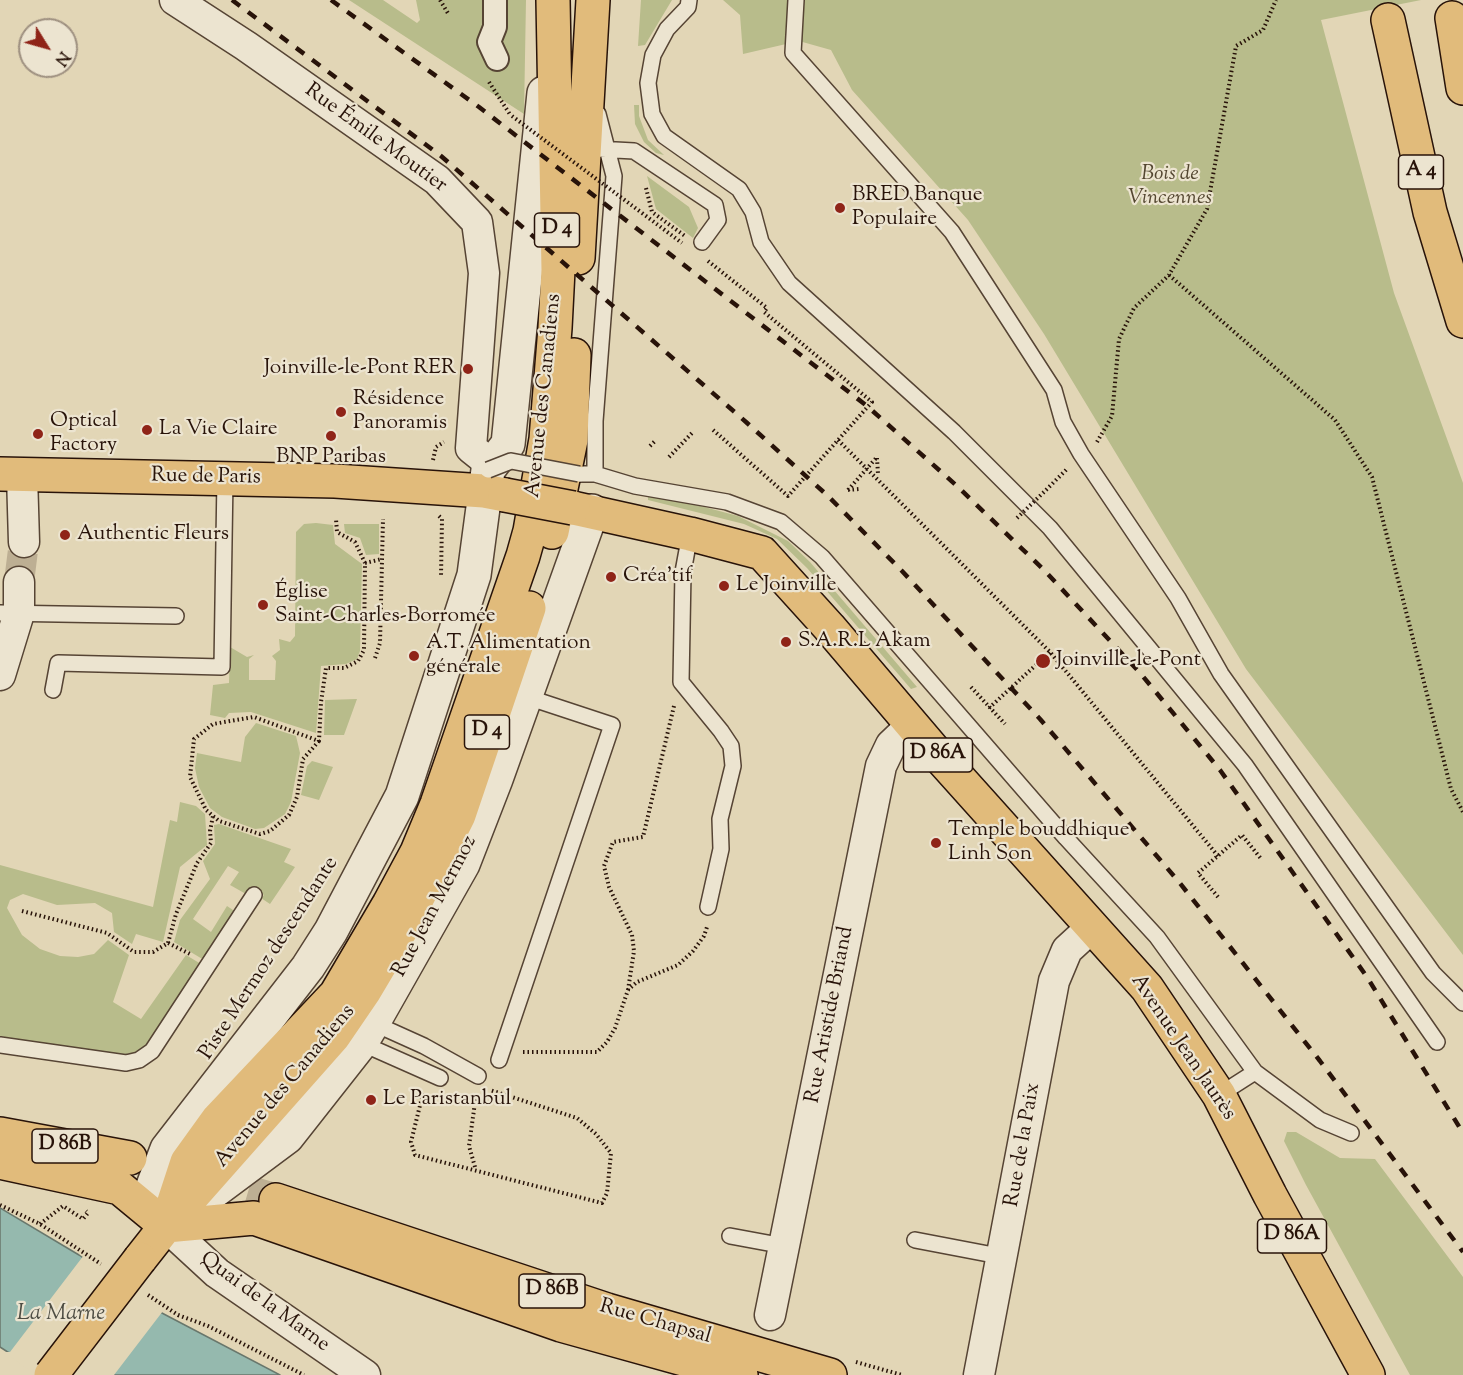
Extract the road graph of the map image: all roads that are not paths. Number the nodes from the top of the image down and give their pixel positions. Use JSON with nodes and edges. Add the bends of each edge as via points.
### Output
{"nodes":[{"id":1,"x":175,"y":0,"type":"edge"},
{"id":2,"x":495,"y":0,"type":"edge"},
{"id":3,"x":593,"y":0,"type":"edge"},
{"id":4,"x":606,"y":0,"type":"edge"},
{"id":5,"x":689,"y":0,"type":"edge"},
{"id":6,"x":796,"y":0,"type":"edge"},
{"id":7,"x":552,"y":10,"type":"edge"},
{"id":8,"x":1452,"y":18,"type":"dead end"},
{"id":9,"x":1388,"y":20,"type":"dead end"},
{"id":10,"x":492,"y":69,"type":"road end"},
{"id":11,"x":1463,"y":88,"type":"edge"},
{"id":12,"x":598,"y":118,"type":"junction"},
{"id":13,"x":594,"y":148,"type":"junction"},
{"id":14,"x":696,"y":245,"type":"road end"},
{"id":15,"x":1463,"y":321,"type":"edge"},
{"id":16,"x":595,"y":474,"type":"junction"},
{"id":17,"x":11,"y":475,"type":"edge"},
{"id":18,"x":225,"y":478,"type":"junction"},
{"id":19,"x":492,"y":485,"type":"junction"},
{"id":20,"x":583,"y":510,"type":"junction"},
{"id":21,"x":690,"y":534,"type":"junction"},
{"id":22,"x":24,"y":542,"type":"tunnel mouth"},
{"id":23,"x":20,"y":582,"type":"tunnel mouth"},
{"id":24,"x":9,"y":613,"type":"edge"},
{"id":25,"x":176,"y":616,"type":"dead end"},
{"id":26,"x":0,"y":675,"type":"edge"},
{"id":27,"x":53,"y":690,"type":"dead end"},
{"id":28,"x":524,"y":696,"type":"junction"},
{"id":29,"x":912,"y":725,"type":"junction"},
{"id":30,"x":254,"y":895,"type":"dead end"},
{"id":31,"x":708,"y":907,"type":"dead end"},
{"id":32,"x":1091,"y":928,"type":"junction"},
{"id":33,"x":1463,"y":1003,"type":"edge"},
{"id":34,"x":367,"y":1033,"type":"junction"},
{"id":35,"x":1437,"y":1042,"type":"dead end"},
{"id":36,"x":0,"y":1045,"type":"edge"},
{"id":37,"x":499,"y":1060,"type":"road end"},
{"id":38,"x":1255,"y":1072,"type":"junction"},
{"id":39,"x":478,"y":1076,"type":"road end"},
{"id":40,"x":440,"y":1078,"type":"dead end"},
{"id":41,"x":1219,"y":1095,"type":"junction"},
{"id":42,"x":1351,"y":1133,"type":"dead end"},
{"id":43,"x":0,"y":1134,"type":"edge"},
{"id":44,"x":130,"y":1158,"type":"dead end"},
{"id":45,"x":0,"y":1162,"type":"edge"},
{"id":46,"x":276,"y":1200,"type":"tunnel mouth"},
{"id":47,"x":156,"y":1217,"type":"junction"},
{"id":48,"x":730,"y":1236,"type":"dead end"},
{"id":49,"x":915,"y":1240,"type":"dead end"},
{"id":50,"x":784,"y":1246,"type":"junction"},
{"id":51,"x":1004,"y":1257,"type":"junction"},
{"id":52,"x":770,"y":1315,"type":"dead end"},
{"id":53,"x":51,"y":1375,"type":"edge"},
{"id":54,"x":365,"y":1375,"type":"edge"},
{"id":55,"x":741,"y":1375,"type":"edge"},
{"id":56,"x":830,"y":1375,"type":"edge"},
{"id":57,"x":979,"y":1375,"type":"edge"},
{"id":58,"x":1368,"y":1375,"type":"edge"}],
"edges":[{"from":1,"to":19,"type":"street","name":"Rue Émile Moutier","via":[[437,180],[477,222],[484,273],[471,448],[486,460]]},
{"from":2,"to":10,"type":"street","via":[[495,27],[489,42]]},
{"from":3,"to":13,"type":"main road","name":"Avenue des Canadiens","number":"D 4"},
{"from":4,"to":12,"type":"lane"},
{"from":5,"to":35,"type":"lane","via":[[653,55],[648,83],[652,114],[664,136],[739,189],[753,212],[761,242],[789,283],[954,432],[1050,528],[1245,765]]},
{"from":6,"to":33,"type":"lane","via":[[793,53],[952,232],[1054,390],[1063,422],[1081,454],[1178,598],[1221,674],[1433,973]]},
{"from":7,"to":19,"type":"street","via":[[508,444]]},
{"from":7,"to":47,"type":"main road","name":"Avenue des Canadiens","number":"D 4","via":[[558,270],[555,328],[546,439],[523,556],[437,804],[389,904],[336,994],[218,1119],[187,1162]]},
{"from":8,"to":11,"type":"main road"},
{"from":9,"to":15,"type":"main road","number":"A 4","via":[[1430,212]]},
{"from":12,"to":13,"type":"lane"},
{"from":12,"to":13,"type":"lane"},
{"from":13,"to":14,"type":"lane","via":[[634,151],[715,205],[718,220]]},
{"from":13,"to":16,"type":"lane","via":[[614,176],[595,421]]},
{"from":13,"to":47,"type":"main road","name":"Avenue des Canadiens","number":"D 4","via":[[571,441],[549,546],[459,815],[405,923],[343,1024],[257,1126]]},
{"from":16,"to":19,"type":"lane","bridge":true,"via":[[511,461]]},
{"from":16,"to":38,"type":"lane","via":[[635,486],[727,502],[781,522],[822,557],[1157,937]]},
{"from":17,"to":18,"type":"main road","name":"Rue de Paris","number":"D 86A"},
{"from":17,"to":22,"type":"street"},
{"from":18,"to":19,"type":"main road","name":"Rue de Paris","number":"D 86A","via":[[432,487]]},
{"from":18,"to":27,"type":"lane","via":[[222,667],[58,663]]},
{"from":19,"to":20,"type":"main road","number":"D 86A","bridge":true},
{"from":19,"to":47,"type":"street","via":[[474,575],[402,796],[308,967],[167,1149]]},
{"from":20,"to":21,"type":"main road","name":"Avenue Jean Jaurès","number":"D 86A"},
{"from":20,"to":28,"type":"street","name":"Rue Jean Mermoz"},
{"from":21,"to":29,"type":"main road","name":"Avenue Jean Jaurès","number":"D 86A","via":[[762,553]]},
{"from":21,"to":31,"type":"lane","via":[[683,572],[681,682],[721,730],[730,746],[733,766],[720,819],[721,849]]},
{"from":23,"to":24,"type":"street"},
{"from":24,"to":25,"type":"lane"},
{"from":24,"to":26,"type":"street"},
{"from":28,"to":34,"type":"street","name":"Rue Jean Mermoz","via":[[463,864]]},
{"from":28,"to":37,"type":"lane","via":[[612,725]]},
{"from":29,"to":32,"type":"main road","name":"Avenue Jean Jaurès","number":"D 86A"},
{"from":29,"to":50,"type":"street","name":"Rue Aristide Briand","via":[[891,745],[881,766]]},
{"from":30,"to":36,"type":"lane","via":[[152,1051],[139,1060],[126,1063]]},
{"from":32,"to":41,"type":"main road","name":"Avenue Jean Jaurès","number":"D 86A","via":[[1147,988]]},
{"from":32,"to":51,"type":"street","name":"Rue de la Paix","via":[[1067,950],[1054,981]]},
{"from":34,"to":39,"type":"lane","via":[[424,1046]]},
{"from":34,"to":40,"type":"lane"},
{"from":34,"to":47,"type":"street","name":"Rue Jean Mermoz","via":[[287,1137]]},
{"from":38,"to":41,"type":"lane"},
{"from":38,"to":42,"type":"lane","via":[[1320,1120]]},
{"from":41,"to":58,"type":"main road","name":"Avenue Jean Jaurès","number":"D 86A"},
{"from":43,"to":44,"type":"main road","number":"D 86B"},
{"from":45,"to":47,"type":"main road","via":[[120,1188]]},
{"from":46,"to":56,"type":"main road","name":"Rue Chapsal","number":"D 86B","via":[[607,1310]]},
{"from":47,"to":53,"type":"main road","number":"D 4","bridge":true,"via":[[140,1259]]},
{"from":47,"to":54,"type":"street","name":"Quai de la Marne","via":[[217,1273]]},
{"from":47,"to":55,"type":"main road","via":[[254,1218],[561,1325]]},
{"from":48,"to":50,"type":"lane"},
{"from":49,"to":51,"type":"lane"},
{"from":50,"to":52,"type":"street","name":"Rue Aristide Briand"},
{"from":51,"to":57,"type":"street","name":"Rue de la Paix"}]}
